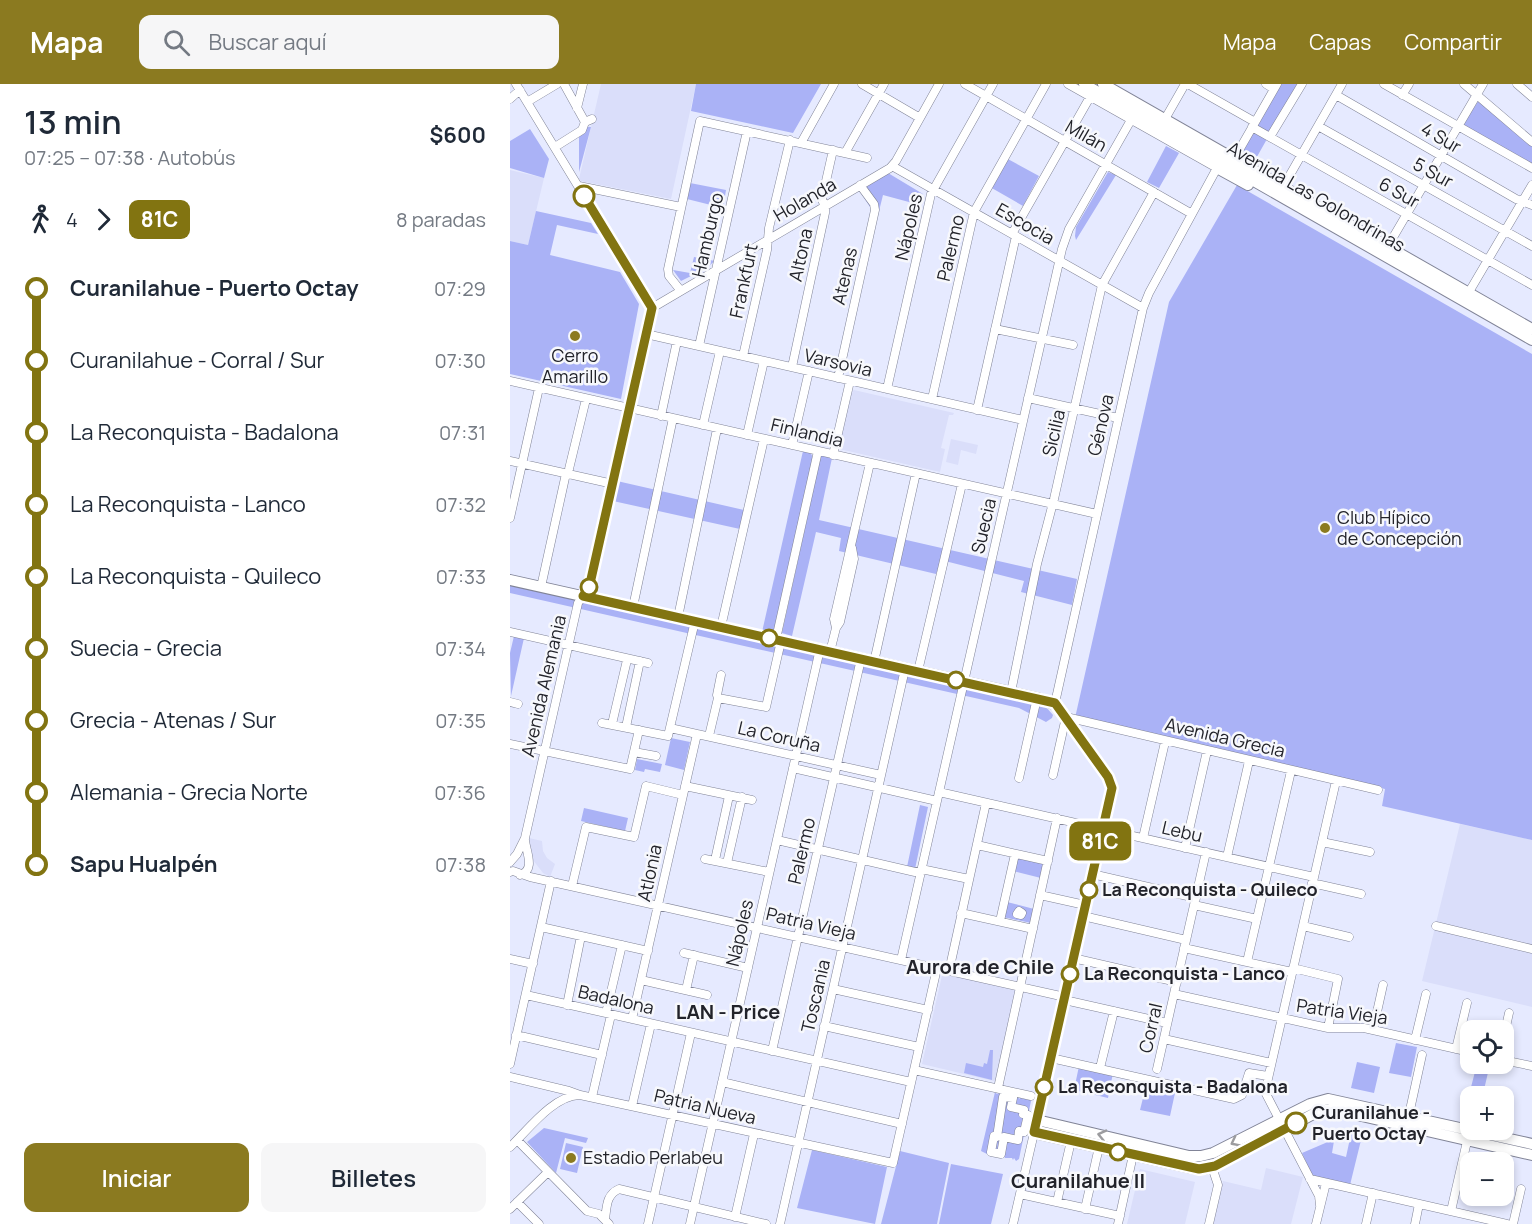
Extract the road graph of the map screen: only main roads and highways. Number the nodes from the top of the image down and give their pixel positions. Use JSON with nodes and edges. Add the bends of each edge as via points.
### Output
{"nodes":[{"id":1,"x":1084,"y":84,"type":"edge"},
{"id":2,"x":1103,"y":84,"type":"edge"},
{"id":3,"x":1131,"y":100,"type":"junction"},
{"id":4,"x":1149,"y":110,"type":"junction"},
{"id":5,"x":1133,"y":116,"type":"junction"},
{"id":6,"x":1217,"y":168,"type":"road end"},
{"id":7,"x":1281,"y":191,"type":"junction"},
{"id":8,"x":1469,"y":292,"type":"junction"},
{"id":9,"x":1457,"y":296,"type":"junction"},
{"id":10,"x":1532,"y":329,"type":"edge"},
{"id":11,"x":1532,"y":340,"type":"edge"},
{"id":12,"x":510,"y":580,"type":"edge"},
{"id":13,"x":1037,"y":1120,"type":"junction"},
{"id":14,"x":1281,"y":1125,"type":"junction"},
{"id":15,"x":1460,"y":1133,"type":"edge"},
{"id":16,"x":1484,"y":1140,"type":"edge"},
{"id":17,"x":1504,"y":1140,"type":"edge"},
{"id":18,"x":1532,"y":1144,"type":"edge"},
{"id":19,"x":1159,"y":1149,"type":"junction"},
{"id":20,"x":1532,"y":1155,"type":"edge"},
{"id":21,"x":1157,"y":1161,"type":"junction"}],
"edges":[{"from":1,"to":5,"type":"main road","name":"Avenida Las Golondrinas"},
{"from":2,"to":3,"type":"main road","name":"Avenida Las Golondrinas"},
{"from":3,"to":4,"type":"main road","name":"Avenida Las Golondrinas"},
{"from":3,"to":5,"type":"main road"},
{"from":4,"to":5,"type":"main road"},
{"from":4,"to":7,"type":"main road","name":"Avenida Las Golondrinas"},
{"from":5,"to":7,"type":"main road","name":"Avenida Las Golondrinas"},
{"from":6,"to":7,"type":"main road","via":[[1249,185]]},
{"from":7,"to":8,"type":"main road","name":"Avenida Las Golondrinas"},
{"from":7,"to":9,"type":"main road","name":"Avenida Las Golondrinas"},
{"from":8,"to":9,"type":"main road"},
{"from":8,"to":10,"type":"main road","name":"Avenida Las Golondrinas"},
{"from":9,"to":11,"type":"main road","name":"Avenida Las Golondrinas"},
{"from":12,"to":13,"type":"main road","via":[[1055,703],[1112,788]]},
{"from":19,"to":13,"type":"main road","one_way":true},
{"from":13,"to":21,"type":"main road","via":[[1034,1132]]},
{"from":14,"to":15,"type":"main road","via":[[1314,1102],[1328,1099]]},
{"from":14,"to":19,"type":"main road","one_way":true,"via":[[1205,1156]]},
{"from":14,"to":21,"type":"main road","via":[[1212,1167],[1196,1169]]},
{"from":16,"to":20,"type":"main road"},
{"from":17,"to":18,"type":"main road"},
{"from":19,"to":21,"type":"main road"}]}
